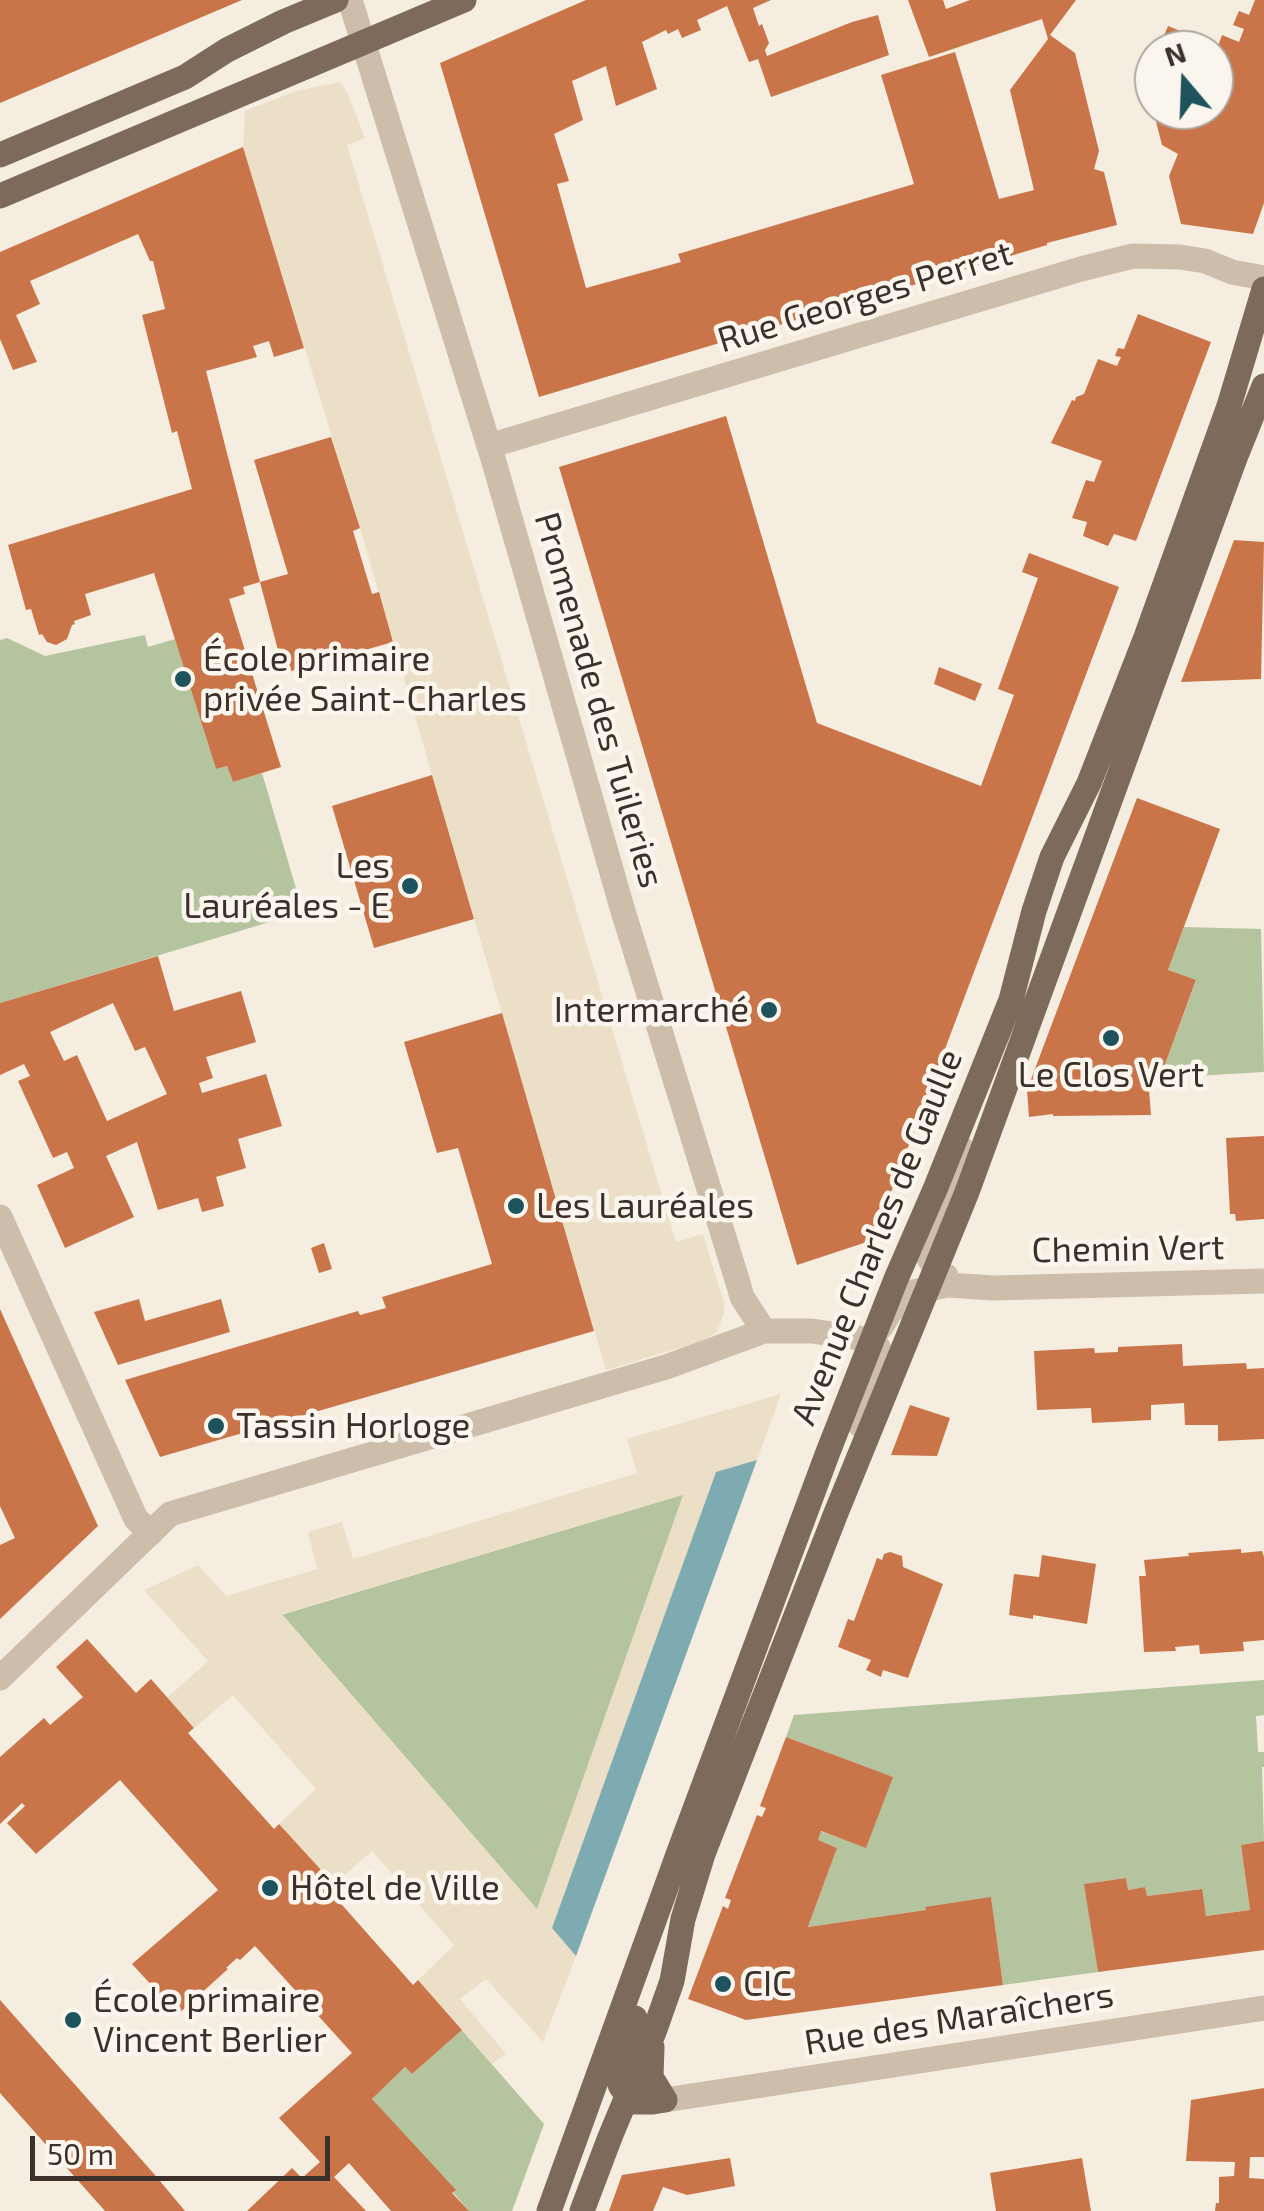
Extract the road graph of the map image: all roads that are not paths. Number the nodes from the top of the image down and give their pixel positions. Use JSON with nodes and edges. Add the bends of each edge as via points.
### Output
{"nodes":[{"id":1,"x":336,"y":0,"type":"edge"},
{"id":2,"x":350,"y":0,"type":"edge"},
{"id":3,"x":464,"y":0,"type":"edge"},
{"id":4,"x":364,"y":42,"type":"junction"},
{"id":5,"x":0,"y":155,"type":"edge"},
{"id":6,"x":0,"y":196,"type":"edge"},
{"id":7,"x":1264,"y":278,"type":"edge"},
{"id":8,"x":1264,"y":289,"type":"edge"},
{"id":9,"x":1264,"y":386,"type":"edge"},
{"id":10,"x":489,"y":446,"type":"junction"},
{"id":11,"x":1012,"y":1000,"type":"junction"},
{"id":12,"x":0,"y":1217,"type":"edge"},
{"id":13,"x":938,"y":1268,"type":"junction"},
{"id":14,"x":1264,"y":1280,"type":"edge"},
{"id":15,"x":982,"y":1286,"type":"junction"},
{"id":16,"x":764,"y":1332,"type":"junction"},
{"id":17,"x":873,"y":1340,"type":"junction"},
{"id":18,"x":836,"y":1513,"type":"junction"},
{"id":19,"x":151,"y":1533,"type":"junction"},
{"id":20,"x":0,"y":1678,"type":"edge"},
{"id":21,"x":668,"y":1888,"type":"junction"},
{"id":22,"x":1264,"y":2008,"type":"edge"},
{"id":23,"x":654,"y":2032,"type":"junction"},
{"id":24,"x":627,"y":2096,"type":"junction"},
{"id":25,"x":665,"y":2100,"type":"junction"},
{"id":26,"x":549,"y":2211,"type":"edge"},
{"id":27,"x":582,"y":2211,"type":"edge"}],
"edges":[{"from":1,"to":5,"type":"main road","via":[[185,77]]},
{"from":2,"to":4,"type":"street"},
{"from":3,"to":4,"type":"main road"},
{"from":4,"to":6,"type":"main road"},
{"from":4,"to":10,"type":"street","name":"Promenade des Tuileries"},
{"from":7,"to":10,"type":"street","name":"Rue Georges Perret","via":[[1193,259],[1133,256]]},
{"from":8,"to":11,"type":"main road","name":"Avenue Charles de Gaulle","via":[[1146,637],[1052,857]]},
{"from":9,"to":13,"type":"main road","name":"Avenue Charles de Gaulle"},
{"from":10,"to":16,"type":"street","name":"Promenade des Tuileries","via":[[742,1297]]},
{"from":11,"to":13,"type":"street","via":[[932,1235],[928,1256]]},
{"from":11,"to":17,"type":"main road","name":"Avenue Charles de Gaulle"},
{"from":12,"to":19,"type":"street","via":[[136,1519]]},
{"from":13,"to":15,"type":"street"},
{"from":13,"to":15,"type":"street","name":"Chemin Vert","via":[[948,1285]]},
{"from":13,"to":17,"type":"street","via":[[890,1312]]},
{"from":13,"to":18,"type":"main road","name":"Avenue Charles de Gaulle"},
{"from":14,"to":15,"type":"street","name":"Chemin Vert"},
{"from":16,"to":17,"type":"street"},
{"from":16,"to":19,"type":"street","via":[[680,1363],[170,1514]]},
{"from":17,"to":18,"type":"street","via":[[880,1370]]},
{"from":17,"to":21,"type":"main road","name":"Avenue Charles de Gaulle"},
{"from":18,"to":23,"type":"main road","name":"Avenue Charles de Gaulle","via":[[703,1854]]},
{"from":19,"to":20,"type":"street"},
{"from":21,"to":24,"type":"main road","via":[[626,2048],[620,2085]]},
{"from":21,"to":26,"type":"main road","name":"Avenue Charles de Gaulle"},
{"from":22,"to":25,"type":"street","name":"Rue des Maraîchers"},
{"from":23,"to":24,"type":"main road","name":"Avenue Charles de Gaulle"},
{"from":23,"to":25,"type":"main road","via":[[650,2077]]},
{"from":24,"to":25,"type":"main road","via":[[632,2102]]},
{"from":24,"to":27,"type":"main road","name":"Avenue Charles de Gaulle"}]}
